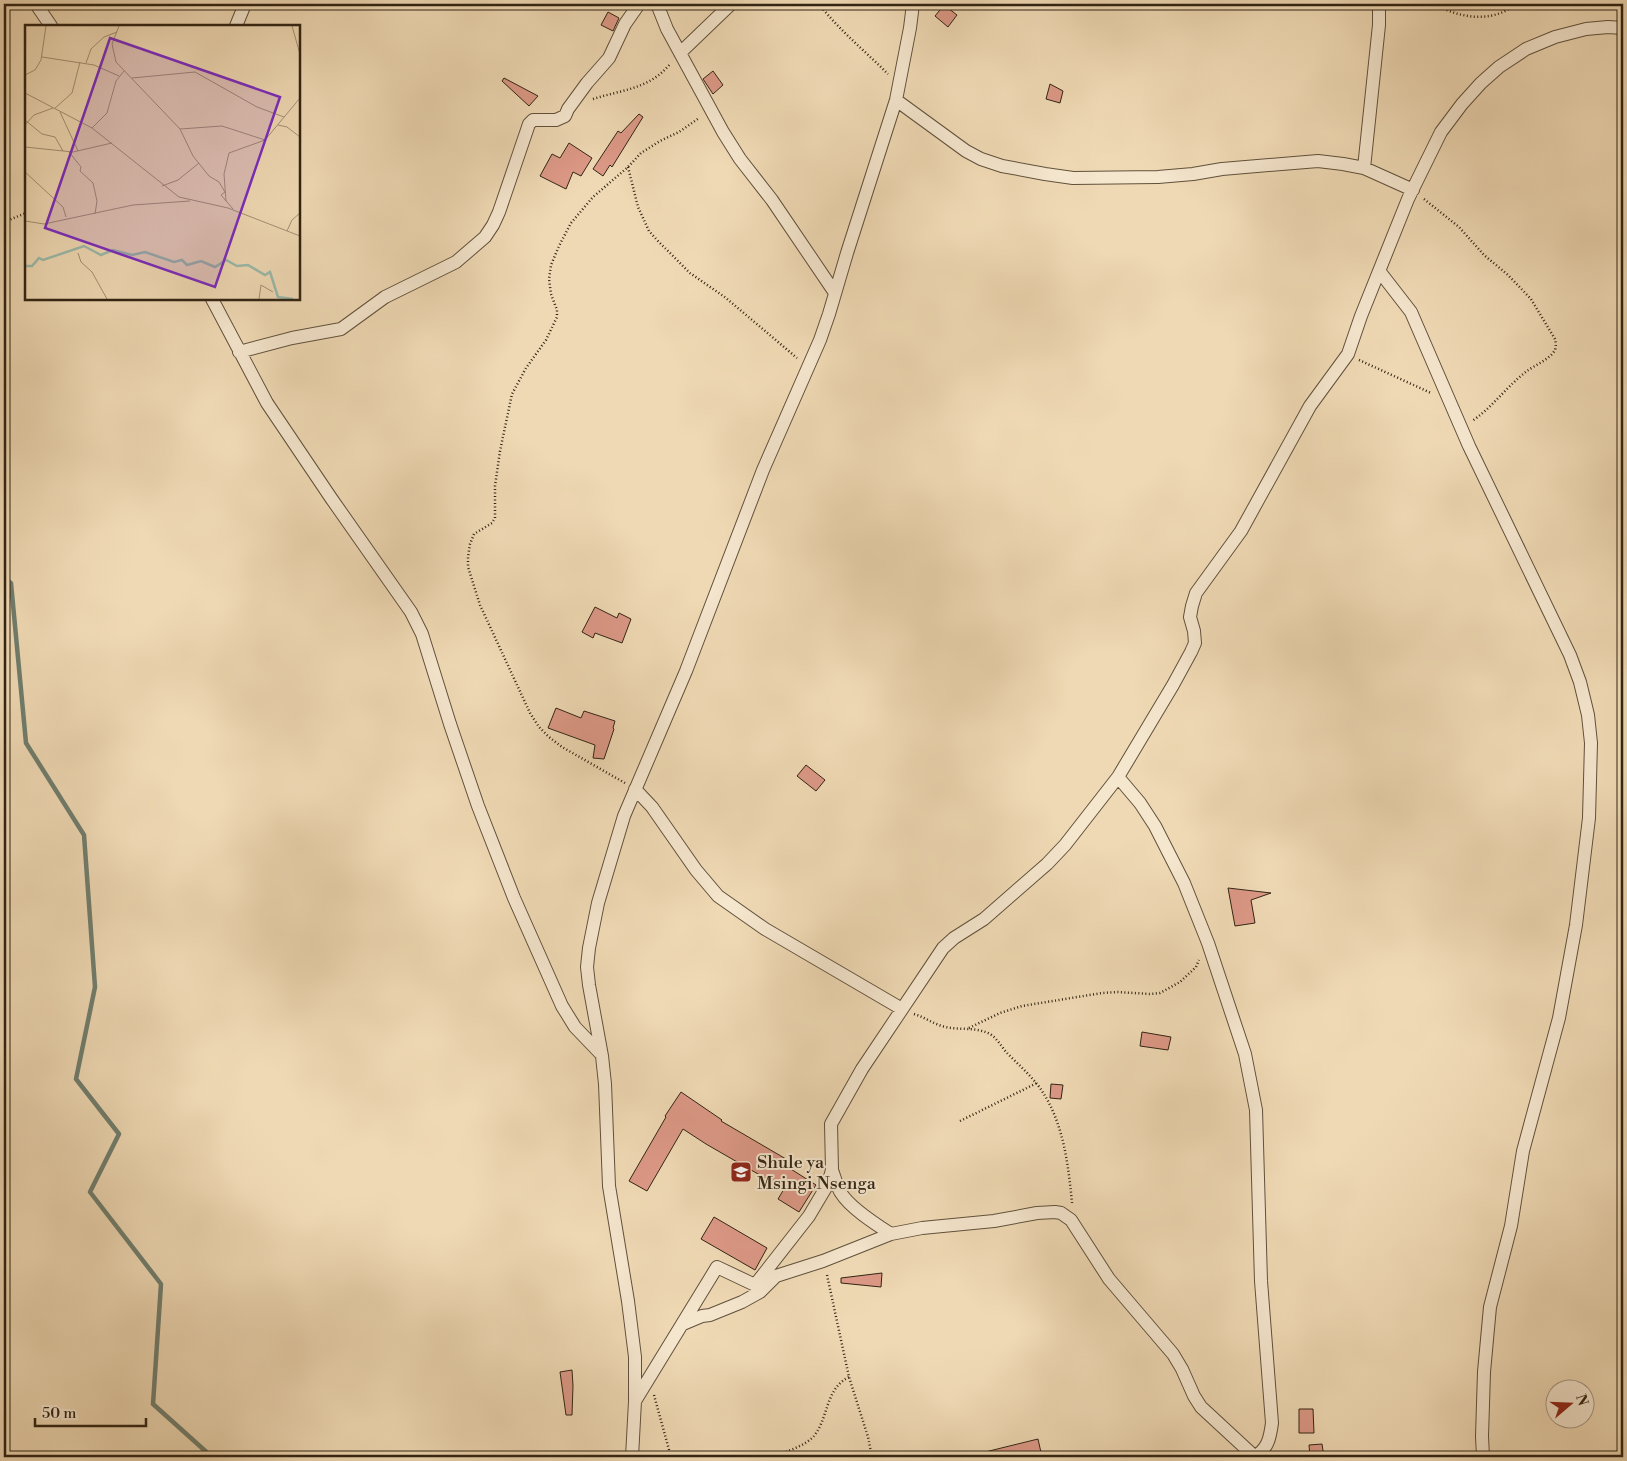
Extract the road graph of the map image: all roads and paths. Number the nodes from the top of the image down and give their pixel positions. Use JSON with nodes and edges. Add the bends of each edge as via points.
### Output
{"nodes":[{"id":1,"x":36,"y":4,"type":"edge"},
{"id":2,"x":244,"y":4,"type":"edge"},
{"id":3,"x":639,"y":4,"type":"edge"},
{"id":4,"x":656,"y":4,"type":"edge"},
{"id":5,"x":731,"y":4,"type":"edge"},
{"id":6,"x":819,"y":4,"type":"edge"},
{"id":7,"x":913,"y":4,"type":"edge"},
{"id":8,"x":1088,"y":4,"type":"edge"},
{"id":9,"x":1379,"y":4,"type":"edge"},
{"id":10,"x":1434,"y":4,"type":"edge"},
{"id":11,"x":1516,"y":4,"type":"edge"},
{"id":12,"x":1088,"y":10,"type":"dead end"},
{"id":13,"x":50,"y":25,"type":"edge"},
{"id":14,"x":236,"y":25,"type":"edge"},
{"id":15,"x":1623,"y":28,"type":"edge"},
{"id":16,"x":680,"y":53,"type":"junction"},
{"id":17,"x":899,"y":84,"type":"junction"},
{"id":18,"x":589,"y":100,"type":"dead end"},
{"id":19,"x":896,"y":100,"type":"junction"},
{"id":20,"x":711,"y":108,"type":"junction"},
{"id":21,"x":628,"y":167,"type":"junction"},
{"id":22,"x":1364,"y":168,"type":"junction"},
{"id":23,"x":1413,"y":190,"type":"junction"},
{"id":24,"x":25,"y":213,"type":"edge"},
{"id":25,"x":4,"y":222,"type":"edge"},
{"id":26,"x":1380,"y":272,"type":"junction"},
{"id":27,"x":835,"y":293,"type":"junction"},
{"id":28,"x":213,"y":300,"type":"edge"},
{"id":29,"x":239,"y":352,"type":"junction"},
{"id":30,"x":1348,"y":354,"type":"junction"},
{"id":31,"x":808,"y":368,"type":"junction"},
{"id":32,"x":1451,"y":402,"type":"junction"},
{"id":33,"x":1462,"y":428,"type":"junction"},
{"id":34,"x":1118,"y":777,"type":"junction"},
{"id":35,"x":635,"y":789,"type":"junction"},
{"id":36,"x":1208,"y":943,"type":"junction"},
{"id":37,"x":902,"y":1010,"type":"junction"},
{"id":38,"x":969,"y":1028,"type":"junction"},
{"id":39,"x":602,"y":1056,"type":"junction"},
{"id":40,"x":1036,"y":1084,"type":"junction"},
{"id":41,"x":960,"y":1121,"type":"dead end"},
{"id":42,"x":832,"y":1170,"type":"junction"},
{"id":43,"x":1071,"y":1220,"type":"junction"},
{"id":44,"x":891,"y":1234,"type":"junction"},
{"id":45,"x":823,"y":1261,"type":"junction"},
{"id":46,"x":683,"y":1324,"type":"junction"},
{"id":47,"x":849,"y":1377,"type":"junction"},
{"id":48,"x":649,"y":1379,"type":"junction"},
{"id":49,"x":635,"y":1401,"type":"junction"},
{"id":50,"x":632,"y":1457,"type":"edge"},
{"id":51,"x":671,"y":1457,"type":"edge"},
{"id":52,"x":772,"y":1457,"type":"edge"},
{"id":53,"x":872,"y":1457,"type":"edge"},
{"id":54,"x":1254,"y":1457,"type":"edge"},
{"id":55,"x":1483,"y":1457,"type":"edge"}],
"edges":[{"from":1,"to":13,"type":"street"},
{"from":2,"to":14,"type":"street"},
{"from":3,"to":29,"type":"street","via":[[625,24],[609,58],[565,116],[556,120],[533,120],[529,124],[499,212],[485,237],[475,247],[456,262],[385,297],[341,329]]},
{"from":4,"to":16,"type":"street"},
{"from":5,"to":16,"type":"street"},
{"from":6,"to":17,"type":"path"},
{"from":7,"to":17,"type":"street"},
{"from":8,"to":12,"type":"path"},
{"from":9,"to":22,"type":"street"},
{"from":10,"to":11,"type":"path","via":[[1467,17],[1497,14]]},
{"from":15,"to":23,"type":"street","via":[[1586,29],[1555,37],[1526,49],[1498,67],[1462,104],[1441,132]]},
{"from":16,"to":18,"type":"path","via":[[665,71],[648,83]]},
{"from":16,"to":20,"type":"street"},
{"from":17,"to":19,"type":"street"},
{"from":19,"to":22,"type":"street","via":[[981,159],[1045,174],[1073,178],[1158,177],[1318,161]]},
{"from":19,"to":27,"type":"street"},
{"from":20,"to":21,"type":"path","via":[[679,132],[650,146]]},
{"from":20,"to":27,"type":"street","via":[[740,158]]},
{"from":21,"to":31,"type":"path","via":[[638,208],[649,231],[690,273],[726,298]]},
{"from":21,"to":35,"type":"path","via":[[581,210],[558,246],[549,279],[557,317],[512,394],[495,486],[495,518],[474,534],[468,557],[480,604],[539,726],[562,747]]},
{"from":22,"to":23,"type":"street"},
{"from":23,"to":26,"type":"street"},
{"from":23,"to":33,"type":"path","via":[[1454,222],[1484,255],[1508,274],[1531,299],[1555,339],[1555,350],[1549,356]]},
{"from":24,"to":25,"type":"path"},
{"from":26,"to":30,"type":"street"},
{"from":26,"to":32,"type":"street","via":[[1411,312]]},
{"from":27,"to":31,"type":"street"},
{"from":28,"to":29,"type":"street"},
{"from":29,"to":39,"type":"street","via":[[267,403],[398,593],[422,634],[478,806],[514,898],[562,1006],[575,1027]]},
{"from":30,"to":32,"type":"path"},
{"from":30,"to":34,"type":"street","via":[[1310,406],[1241,531],[1196,593],[1190,617],[1195,643]]},
{"from":31,"to":35,"type":"street","via":[[763,470],[686,671]]},
{"from":32,"to":33,"type":"street"},
{"from":33,"to":55,"type":"street","via":[[1570,655],[1588,715],[1591,744],[1588,835],[1576,925],[1559,1018],[1522,1151],[1512,1226],[1490,1307],[1484,1372]]},
{"from":34,"to":36,"type":"street","via":[[1155,826],[1184,883]]},
{"from":34,"to":37,"type":"street","via":[[1047,864],[984,919],[943,948]]},
{"from":35,"to":37,"type":"street","via":[[718,896],[765,929]]},
{"from":35,"to":39,"type":"street","via":[[598,903],[587,967]]},
{"from":36,"to":38,"type":"path","via":[[1196,967],[1180,982],[1160,993],[1102,993],[1022,1006]]},
{"from":36,"to":54,"type":"street","via":[[1239,1032],[1256,1110],[1261,1281],[1272,1423],[1266,1448]]},
{"from":37,"to":38,"type":"path","via":[[940,1026]]},
{"from":37,"to":42,"type":"street","via":[[862,1069],[831,1124]]},
{"from":38,"to":40,"type":"path","via":[[991,1035]]},
{"from":39,"to":49,"type":"street","via":[[609,1186],[635,1357]]},
{"from":40,"to":41,"type":"path"},
{"from":40,"to":43,"type":"path","via":[[1056,1116],[1062,1138],[1072,1203]]},
{"from":42,"to":44,"type":"street","via":[[844,1197]]},
{"from":42,"to":46,"type":"street","via":[[828,1184],[809,1216],[755,1285],[717,1267]]},
{"from":43,"to":44,"type":"street","via":[[1061,1213],[1037,1213]]},
{"from":43,"to":54,"type":"street","via":[[1109,1278],[1173,1354],[1197,1402]]},
{"from":44,"to":45,"type":"street"},
{"from":45,"to":46,"type":"street","via":[[776,1276],[760,1292],[742,1302]]},
{"from":45,"to":47,"type":"path"},
{"from":46,"to":48,"type":"street"},
{"from":47,"to":52,"type":"path","via":[[834,1389],[815,1435],[807,1442]]},
{"from":47,"to":53,"type":"path"},
{"from":48,"to":49,"type":"street"},
{"from":48,"to":51,"type":"path"},
{"from":49,"to":50,"type":"street"}]}
